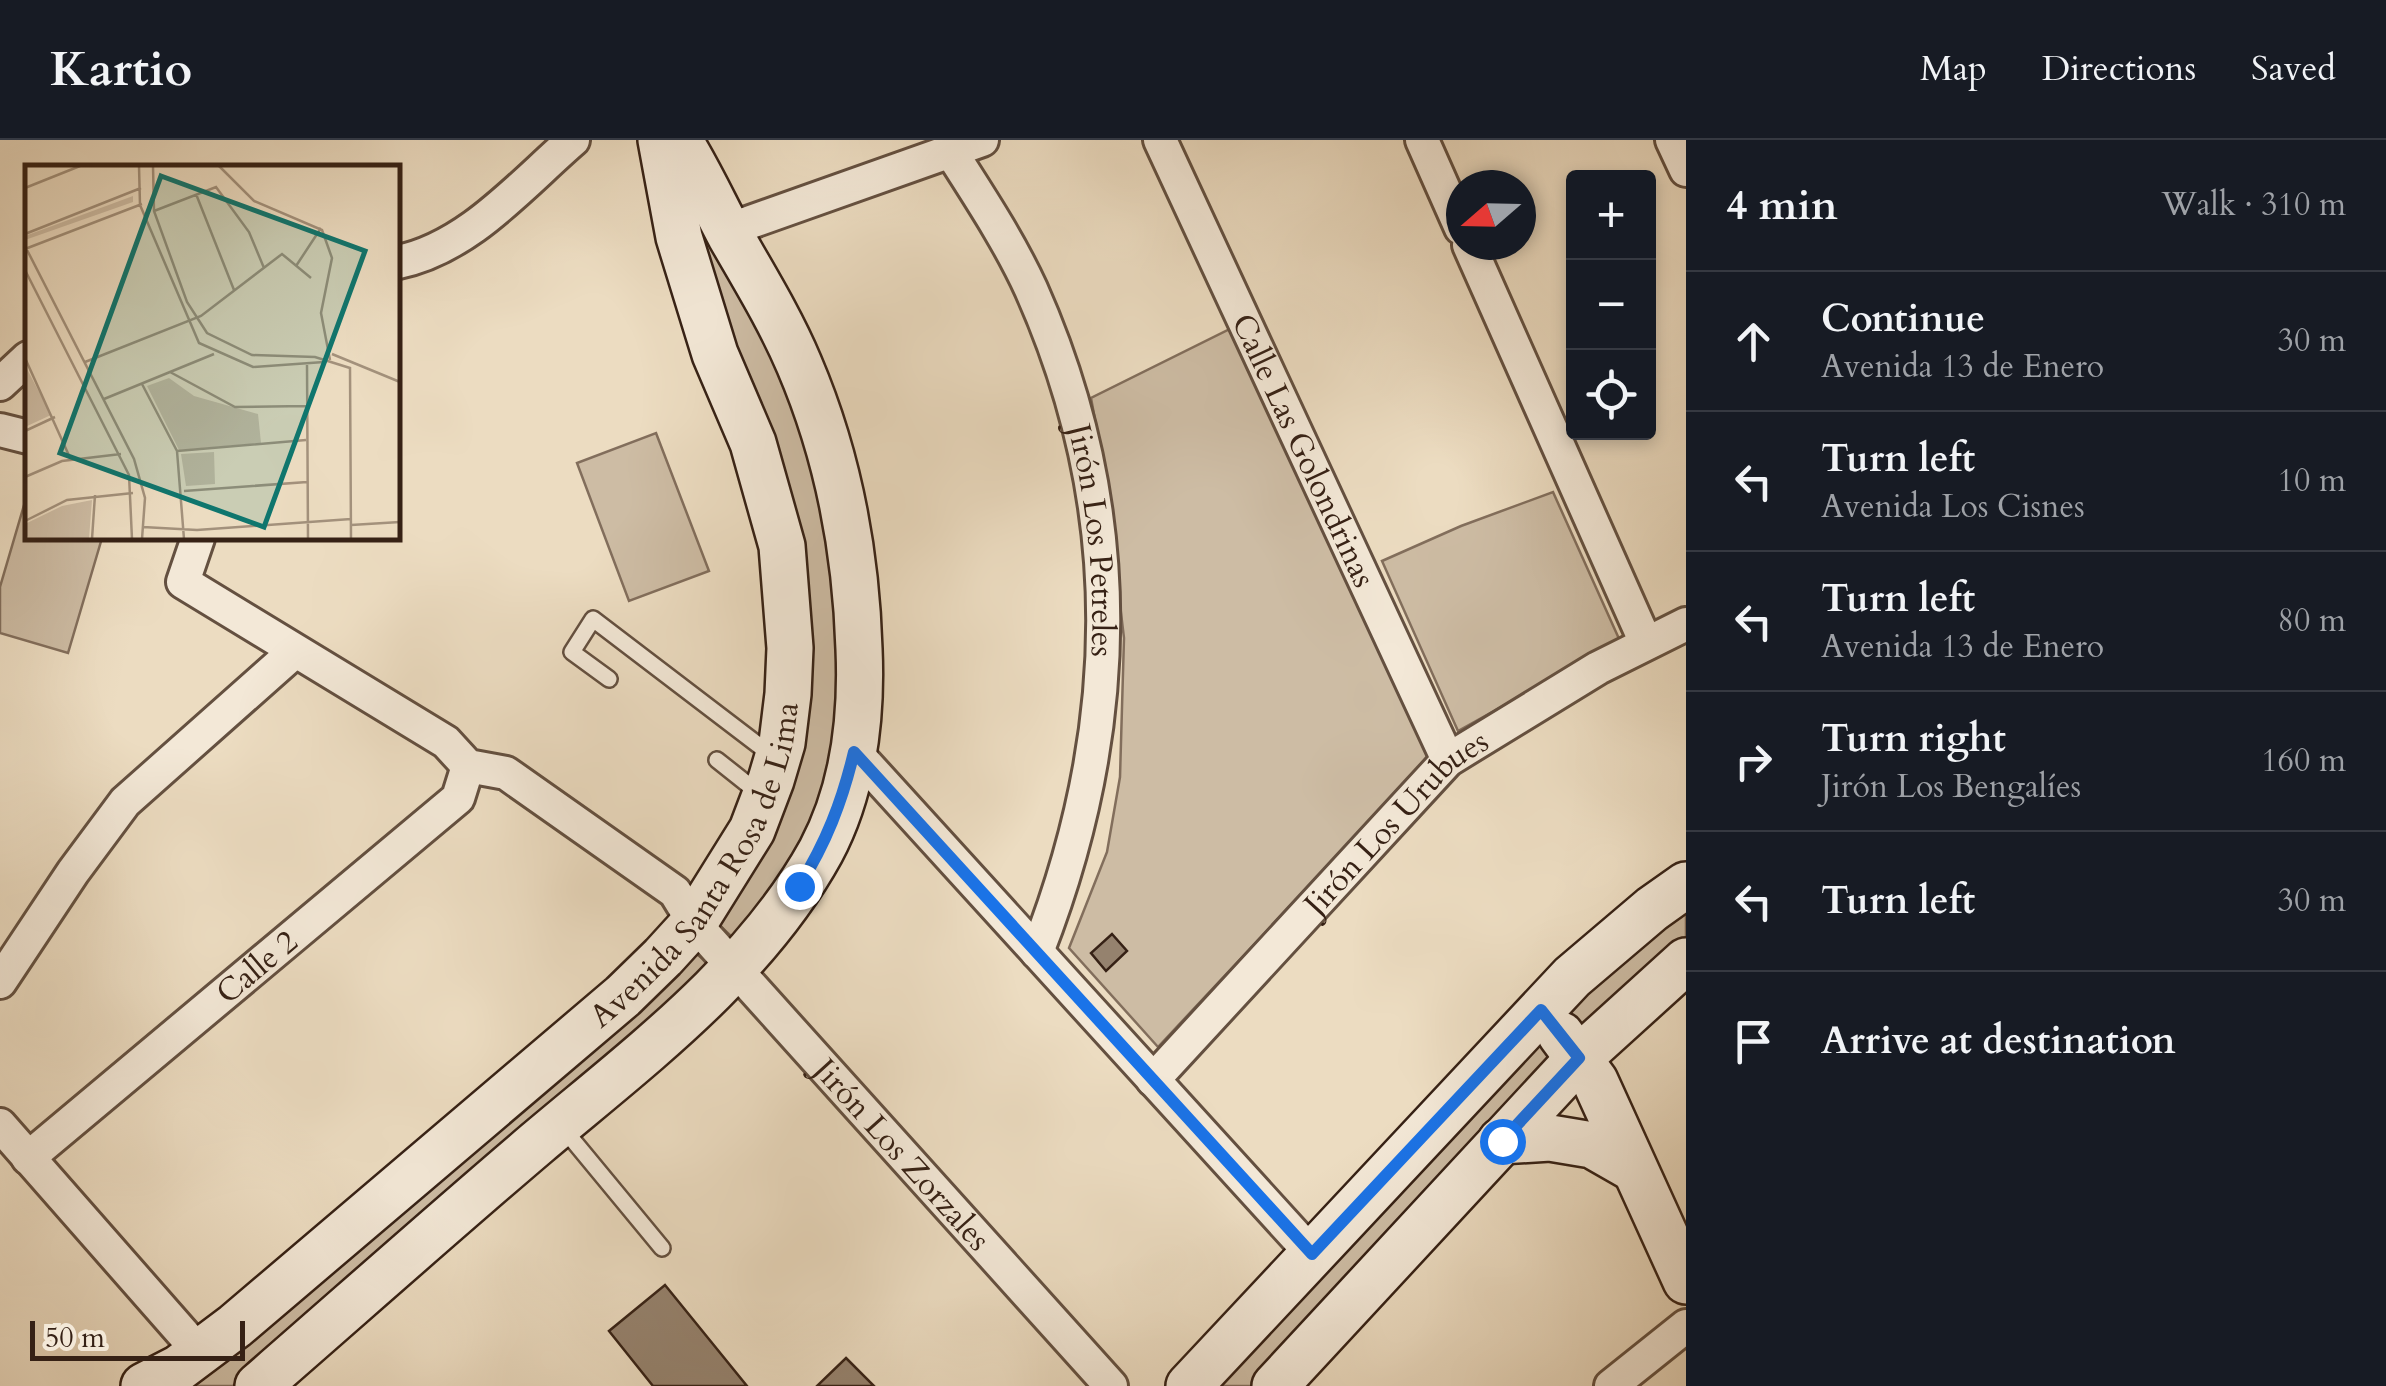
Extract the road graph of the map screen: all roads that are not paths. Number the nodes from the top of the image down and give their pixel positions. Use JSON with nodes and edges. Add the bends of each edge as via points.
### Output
{"nodes":[{"id":1,"x":573,"y":140,"type":"edge"},
{"id":2,"x":660,"y":140,"type":"edge"},
{"id":3,"x":678,"y":140,"type":"edge"},
{"id":4,"x":982,"y":140,"type":"edge"},
{"id":5,"x":1160,"y":140,"type":"edge"},
{"id":6,"x":1422,"y":140,"type":"edge"},
{"id":7,"x":1672,"y":140,"type":"edge"},
{"id":8,"x":950,"y":152,"type":"junction"},
{"id":9,"x":1686,"y":170,"type":"edge"},
{"id":10,"x":1446,"y":194,"type":"edge"},
{"id":11,"x":728,"y":230,"type":"junction"},
{"id":12,"x":1476,"y":260,"type":"edge"},
{"id":13,"x":400,"y":262,"type":"edge"},
{"id":14,"x":25,"y":361,"type":"edge"},
{"id":15,"x":0,"y":384,"type":"edge"},
{"id":16,"x":0,"y":430,"type":"edge"},
{"id":17,"x":25,"y":436,"type":"edge"},
{"id":18,"x":197,"y":540,"type":"edge"},
{"id":19,"x":1686,"y":624,"type":"edge"},
{"id":20,"x":1646,"y":643,"type":"junction"},
{"id":21,"x":294,"y":652,"type":"junction"},
{"id":22,"x":609,"y":680,"type":"dead end"},
{"id":23,"x":854,"y":752,"type":"junction"},
{"id":24,"x":716,"y":760,"type":"dead end"},
{"id":25,"x":1448,"y":760,"type":"junction"},
{"id":26,"x":468,"y":766,"type":"junction"},
{"id":27,"x":771,"y":778,"type":"junction"},
{"id":28,"x":1686,"y":884,"type":"edge"},
{"id":29,"x":694,"y":923,"type":"junction"},
{"id":30,"x":1037,"y":952,"type":"junction"},
{"id":31,"x":1686,"y":961,"type":"edge"},
{"id":32,"x":735,"y":966,"type":"junction"},
{"id":33,"x":0,"y":982,"type":"edge"},
{"id":34,"x":1541,"y":1010,"type":"junction"},
{"id":35,"x":1579,"y":1058,"type":"junction"},
{"id":36,"x":1154,"y":1080,"type":"junction"},
{"id":37,"x":560,"y":1124,"type":"junction"},
{"id":38,"x":0,"y":1125,"type":"edge"},
{"id":39,"x":1502,"y":1141,"type":"junction"},
{"id":40,"x":28,"y":1158,"type":"junction"},
{"id":41,"x":1634,"y":1169,"type":"junction"},
{"id":42,"x":662,"y":1248,"type":"dead end"},
{"id":43,"x":1312,"y":1254,"type":"junction"},
{"id":44,"x":1686,"y":1282,"type":"edge"},
{"id":45,"x":1686,"y":1326,"type":"edge"},
{"id":46,"x":201,"y":1354,"type":"junction"},
{"id":47,"x":144,"y":1386,"type":"edge"},
{"id":48,"x":258,"y":1386,"type":"edge"},
{"id":49,"x":1111,"y":1386,"type":"edge"},
{"id":50,"x":1189,"y":1386,"type":"edge"},
{"id":51,"x":1275,"y":1386,"type":"edge"},
{"id":52,"x":1611,"y":1386,"type":"edge"}],
"edges":[{"from":1,"to":13,"type":"street","via":[[452,242]]},
{"from":2,"to":27,"type":"main road","name":"Avenida Santa Rosa de Lima","via":[[687,266],[715,354],[754,442],[782,546],[779,642],[788,694]]},
{"from":3,"to":11,"type":"main road","name":"Avenida Santa Rosa de Lima"},
{"from":4,"to":8,"type":"street"},
{"from":5,"to":25,"type":"street","name":"Calle Las Golondrinas"},
{"from":6,"to":10,"type":"street"},
{"from":7,"to":9,"type":"street"},
{"from":8,"to":11,"type":"street"},
{"from":8,"to":30,"type":"street","name":"Jirón Los Petreles","via":[[994,218],[1059,361],[1084,444],[1098,530],[1104,616],[1092,767],[1061,892]]},
{"from":11,"to":23,"type":"main road","name":"Avenida Santa Rosa de Lima","via":[[799,364],[846,512],[859,639]]},
{"from":12,"to":20,"type":"street"},
{"from":14,"to":15,"type":"street"},
{"from":16,"to":17,"type":"street"},
{"from":18,"to":21,"type":"street","via":[[183,582]]},
{"from":19,"to":20,"type":"street","name":"Jirón Los Urubues"},
{"from":20,"to":25,"type":"street","name":"Jirón Los Urubues"},
{"from":21,"to":26,"type":"street","via":[[446,742]]},
{"from":21,"to":33,"type":"street","via":[[125,802]]},
{"from":22,"to":27,"type":"lane","via":[[572,652],[594,619]]},
{"from":23,"to":30,"type":"street"},
{"from":23,"to":32,"type":"main road","name":"Avenida Santa Rosa de Lima","via":[[821,850]]},
{"from":24,"to":27,"type":"lane"},
{"from":25,"to":36,"type":"street","name":"Jirón Los Urubues"},
{"from":26,"to":29,"type":"street","name":"Jirón Los Zorzales","via":[[506,773],[675,892]]},
{"from":26,"to":40,"type":"street","name":"Calle 2","via":[[458,798]]},
{"from":27,"to":29,"type":"main road","name":"Avenida Santa Rosa de Lima","via":[[752,830]]},
{"from":28,"to":34,"type":"main road"},
{"from":29,"to":32,"type":"street","name":"Jirón Los Zorzales"},
{"from":29,"to":46,"type":"main road","name":"Avenida Santa Rosa de Lima","via":[[623,996]]},
{"from":30,"to":36,"type":"street"},
{"from":31,"to":35,"type":"main road"},
{"from":32,"to":37,"type":"main road","name":"Avenida Santa Rosa de Lima"},
{"from":32,"to":49,"type":"street","name":"Jirón Los Zorzales"},
{"from":34,"to":35,"type":"main road"},
{"from":34,"to":43,"type":"main road"},
{"from":35,"to":39,"type":"main road"},
{"from":35,"to":41,"type":"main road","via":[[1596,1081]]},
{"from":36,"to":43,"type":"street"},
{"from":37,"to":42,"type":"lane"},
{"from":37,"to":48,"type":"main road","name":"Avenida Santa Rosa de Lima"},
{"from":38,"to":40,"type":"street"},
{"from":39,"to":41,"type":"main road","via":[[1550,1138],[1592,1145]]},
{"from":39,"to":51,"type":"main road"},
{"from":40,"to":46,"type":"street"},
{"from":41,"to":44,"type":"main road"},
{"from":43,"to":50,"type":"main road"},
{"from":45,"to":52,"type":"street"},
{"from":46,"to":47,"type":"main road","name":"Avenida Santa Rosa de Lima"}]}
